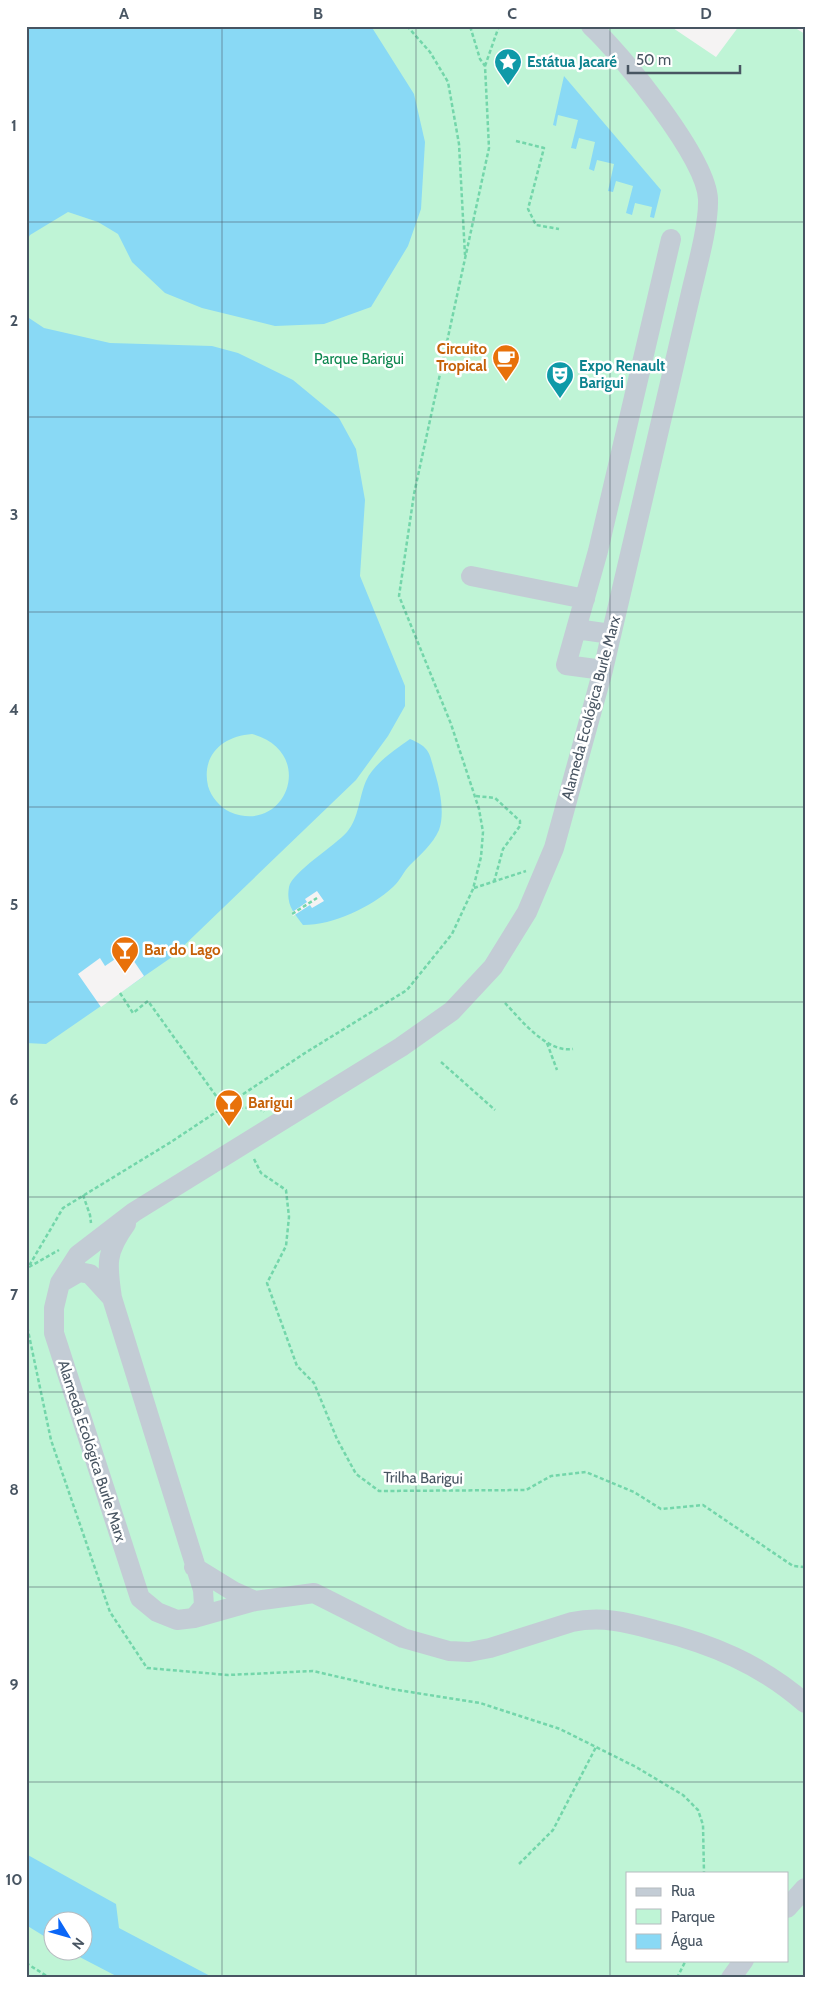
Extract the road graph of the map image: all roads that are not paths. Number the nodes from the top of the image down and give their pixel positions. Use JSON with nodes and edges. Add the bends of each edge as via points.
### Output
{"nodes":[{"id":1,"x":577,"y":26,"type":"edge"},
{"id":2,"x":598,"y":33,"type":"edge"},
{"id":3,"x":671,"y":239,"type":"dead end"},
{"id":4,"x":471,"y":576,"type":"dead end"},
{"id":5,"x":585,"y":599,"type":"junction"},
{"id":6,"x":576,"y":629,"type":"junction"},
{"id":7,"x":612,"y":634,"type":"junction"},
{"id":8,"x":603,"y":670,"type":"junction"},
{"id":9,"x":134,"y":1212,"type":"junction"},
{"id":10,"x":60,"y":1283,"type":"junction"},
{"id":11,"x":112,"y":1298,"type":"junction"},
{"id":12,"x":194,"y":1567,"type":"junction"},
{"id":13,"x":255,"y":1601,"type":"junction"},
{"id":14,"x":194,"y":1618,"type":"junction"},
{"id":15,"x":805,"y":1703,"type":"edge"},
{"id":16,"x":805,"y":1888,"type":"edge"},
{"id":17,"x":788,"y":1907,"type":"edge"},
{"id":18,"x":743,"y":1962,"type":"edge"},
{"id":19,"x":731,"y":1978,"type":"edge"}],
"edges":[{"from":1,"to":2,"type":"lane","name":"Alameda Ecológica Burle Marx"},
{"from":2,"to":7,"type":"lane","name":"Alameda Ecológica Burle Marx","via":[[674,127],[700,171],[708,198],[694,279]]},
{"from":3,"to":5,"type":"lane"},
{"from":4,"to":5,"type":"lane"},
{"from":5,"to":6,"type":"lane"},
{"from":6,"to":7,"type":"lane"},
{"from":6,"to":8,"type":"lane","via":[[566,665]]},
{"from":7,"to":8,"type":"lane","name":"Alameda Ecológica Burle Marx"},
{"from":8,"to":9,"type":"lane","name":"Alameda Ecológica Burle Marx","via":[[554,848],[527,912],[493,967],[452,1010],[400,1047]]},
{"from":9,"to":10,"type":"lane","name":"Alameda Ecológica Burle Marx","via":[[78,1255]]},
{"from":9,"to":11,"type":"lane","name":"Alameda Ecológica Burle Marx","via":[[114,1240],[107,1264]]},
{"from":10,"to":11,"type":"lane","via":[[79,1272],[90,1274]]},
{"from":10,"to":14,"type":"lane","name":"Alameda Ecológica Burle Marx","via":[[54,1308],[54,1333],[140,1598],[157,1612],[177,1620]]},
{"from":11,"to":12,"type":"lane","name":"Alameda Ecológica Burle Marx"},
{"from":12,"to":13,"type":"lane"},
{"from":12,"to":14,"type":"lane","name":"Alameda Ecológica Burle Marx","via":[[203,1590],[204,1606]]},
{"from":13,"to":14,"type":"lane","name":"Alameda Ecológica Burle Marx"},
{"from":13,"to":15,"type":"lane","name":"Alameda Ecológica Burle Marx","via":[[314,1593],[403,1638],[449,1651],[490,1648],[587,1619],[616,1620],[730,1653],[783,1684]]},
{"from":16,"to":17,"type":"lane"},
{"from":18,"to":19,"type":"lane"}]}
